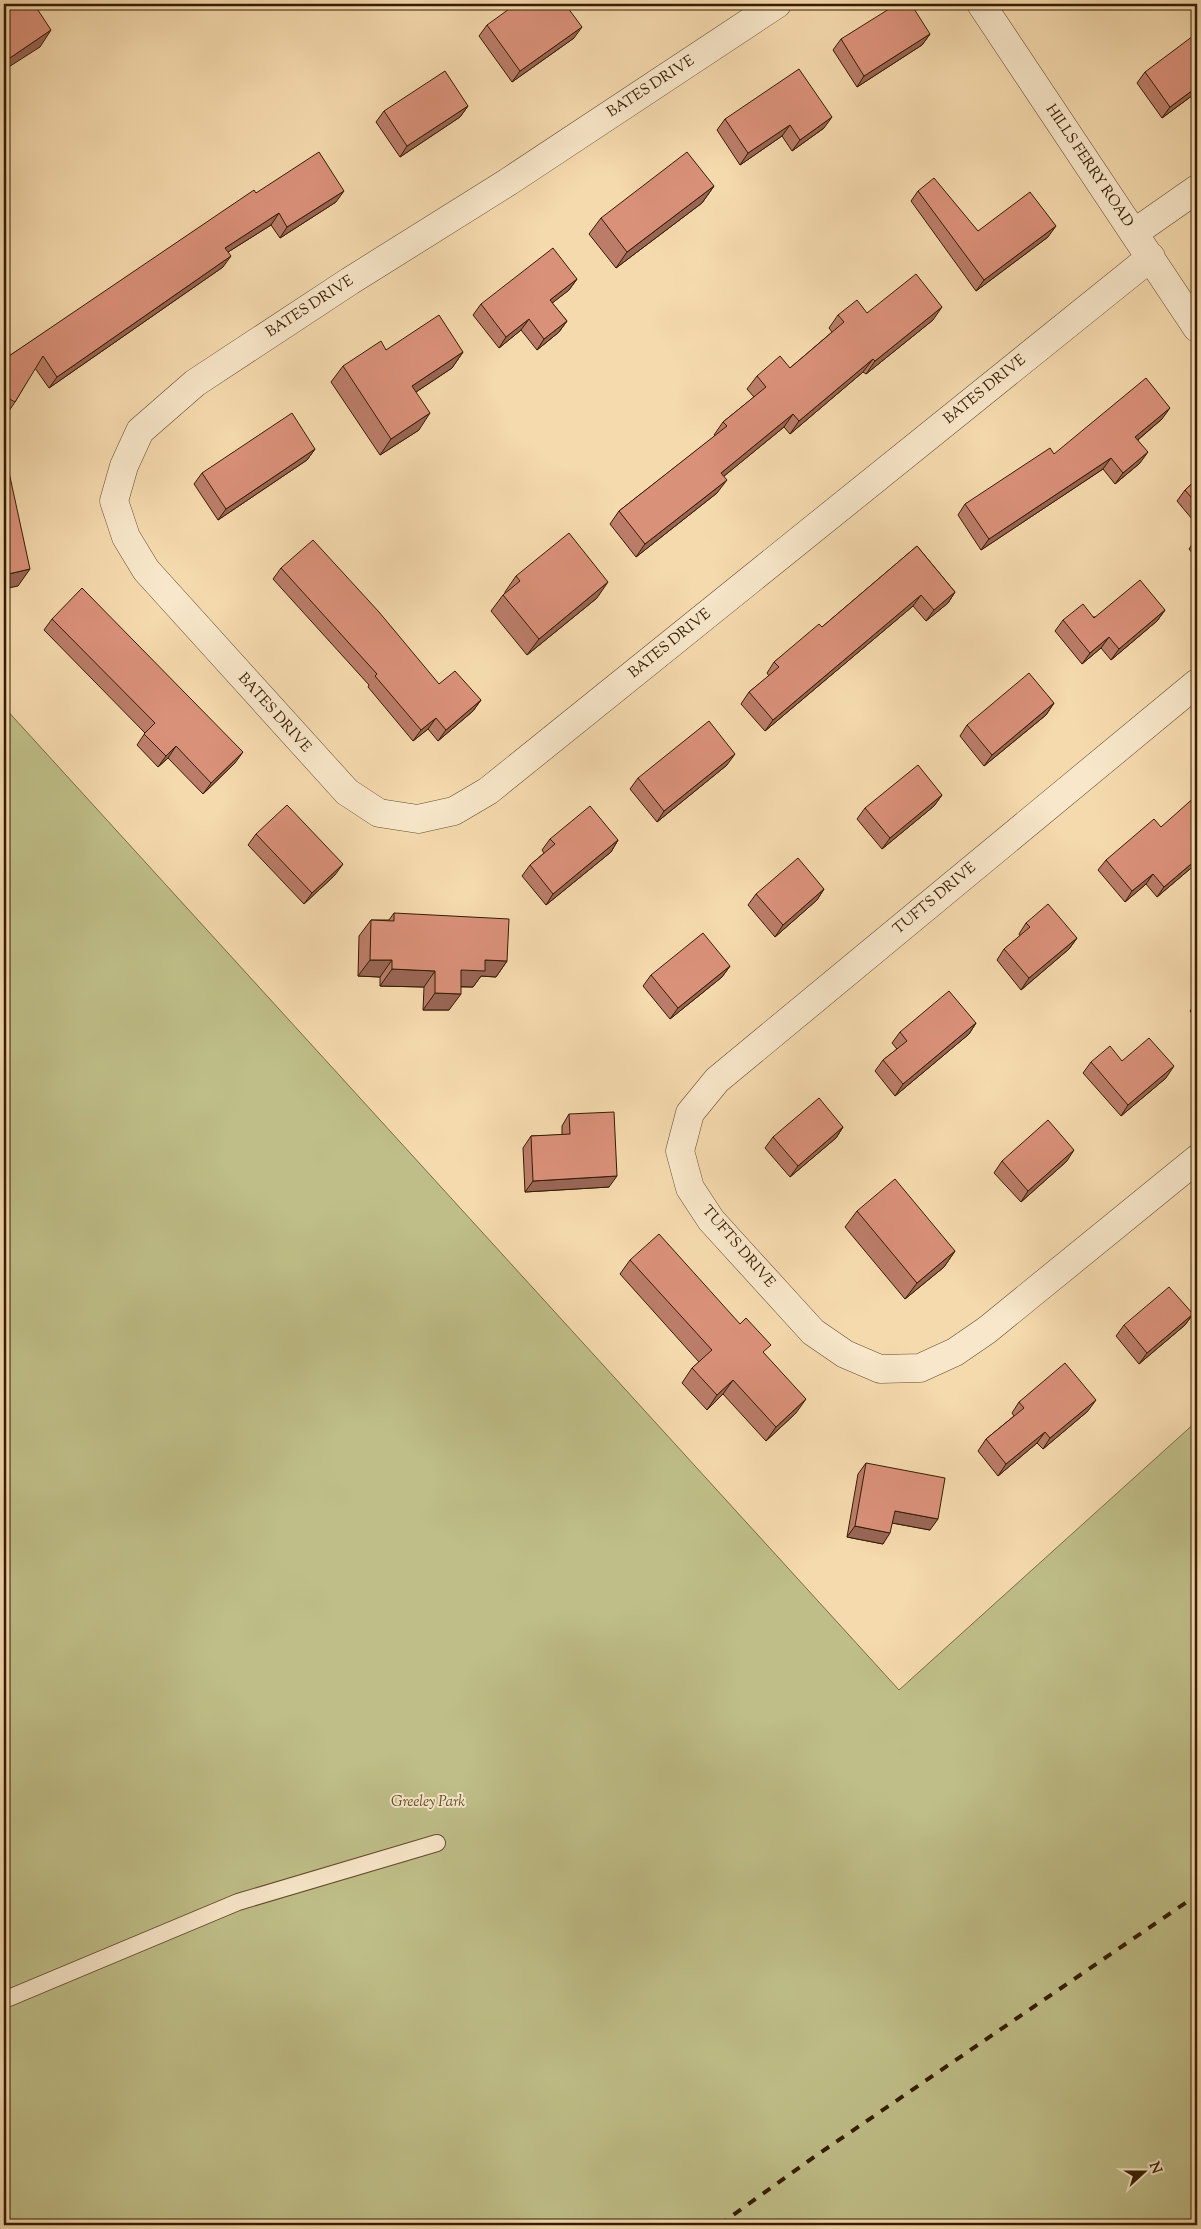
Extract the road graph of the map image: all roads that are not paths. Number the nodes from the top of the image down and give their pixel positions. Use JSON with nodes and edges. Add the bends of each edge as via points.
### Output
{"nodes":[{"id":1,"x":777,"y":4,"type":"edge"},
{"id":2,"x":981,"y":4,"type":"edge"},
{"id":3,"x":1197,"y":189,"type":"edge"},
{"id":4,"x":1134,"y":233,"type":"junction"},
{"id":5,"x":1151,"y":257,"type":"junction"},
{"id":6,"x":1197,"y":328,"type":"edge"},
{"id":7,"x":1197,"y":683,"type":"edge"},
{"id":8,"x":1197,"y":1158,"type":"edge"},
{"id":9,"x":437,"y":1844,"type":"dead end"},
{"id":10,"x":4,"y":2000,"type":"edge"}],
"edges":[{"from":1,"to":5,"type":"street","name":"BATES DRIVE","via":[[508,182],[194,382],[140,431],[124,466],[114,501],[126,537],[146,570],[347,792],[379,813],[418,819],[454,811],[488,791]]},
{"from":2,"to":4,"type":"street","name":"HILLS FERRY ROAD"},
{"from":3,"to":4,"type":"street"},
{"from":4,"to":5,"type":"street","name":"HILLS FERRY ROAD"},
{"from":5,"to":6,"type":"street","name":"HILLS FERRY ROAD"},
{"from":7,"to":8,"type":"street","name":"TUFTS DRIVE","via":[[717,1080],[690,1112],[680,1151],[690,1188],[712,1220],[800,1318],[813,1332],[845,1354],[880,1370],[920,1368],[955,1352],[987,1330]]},
{"from":9,"to":10,"type":"lane","via":[[238,1902]]}]}
